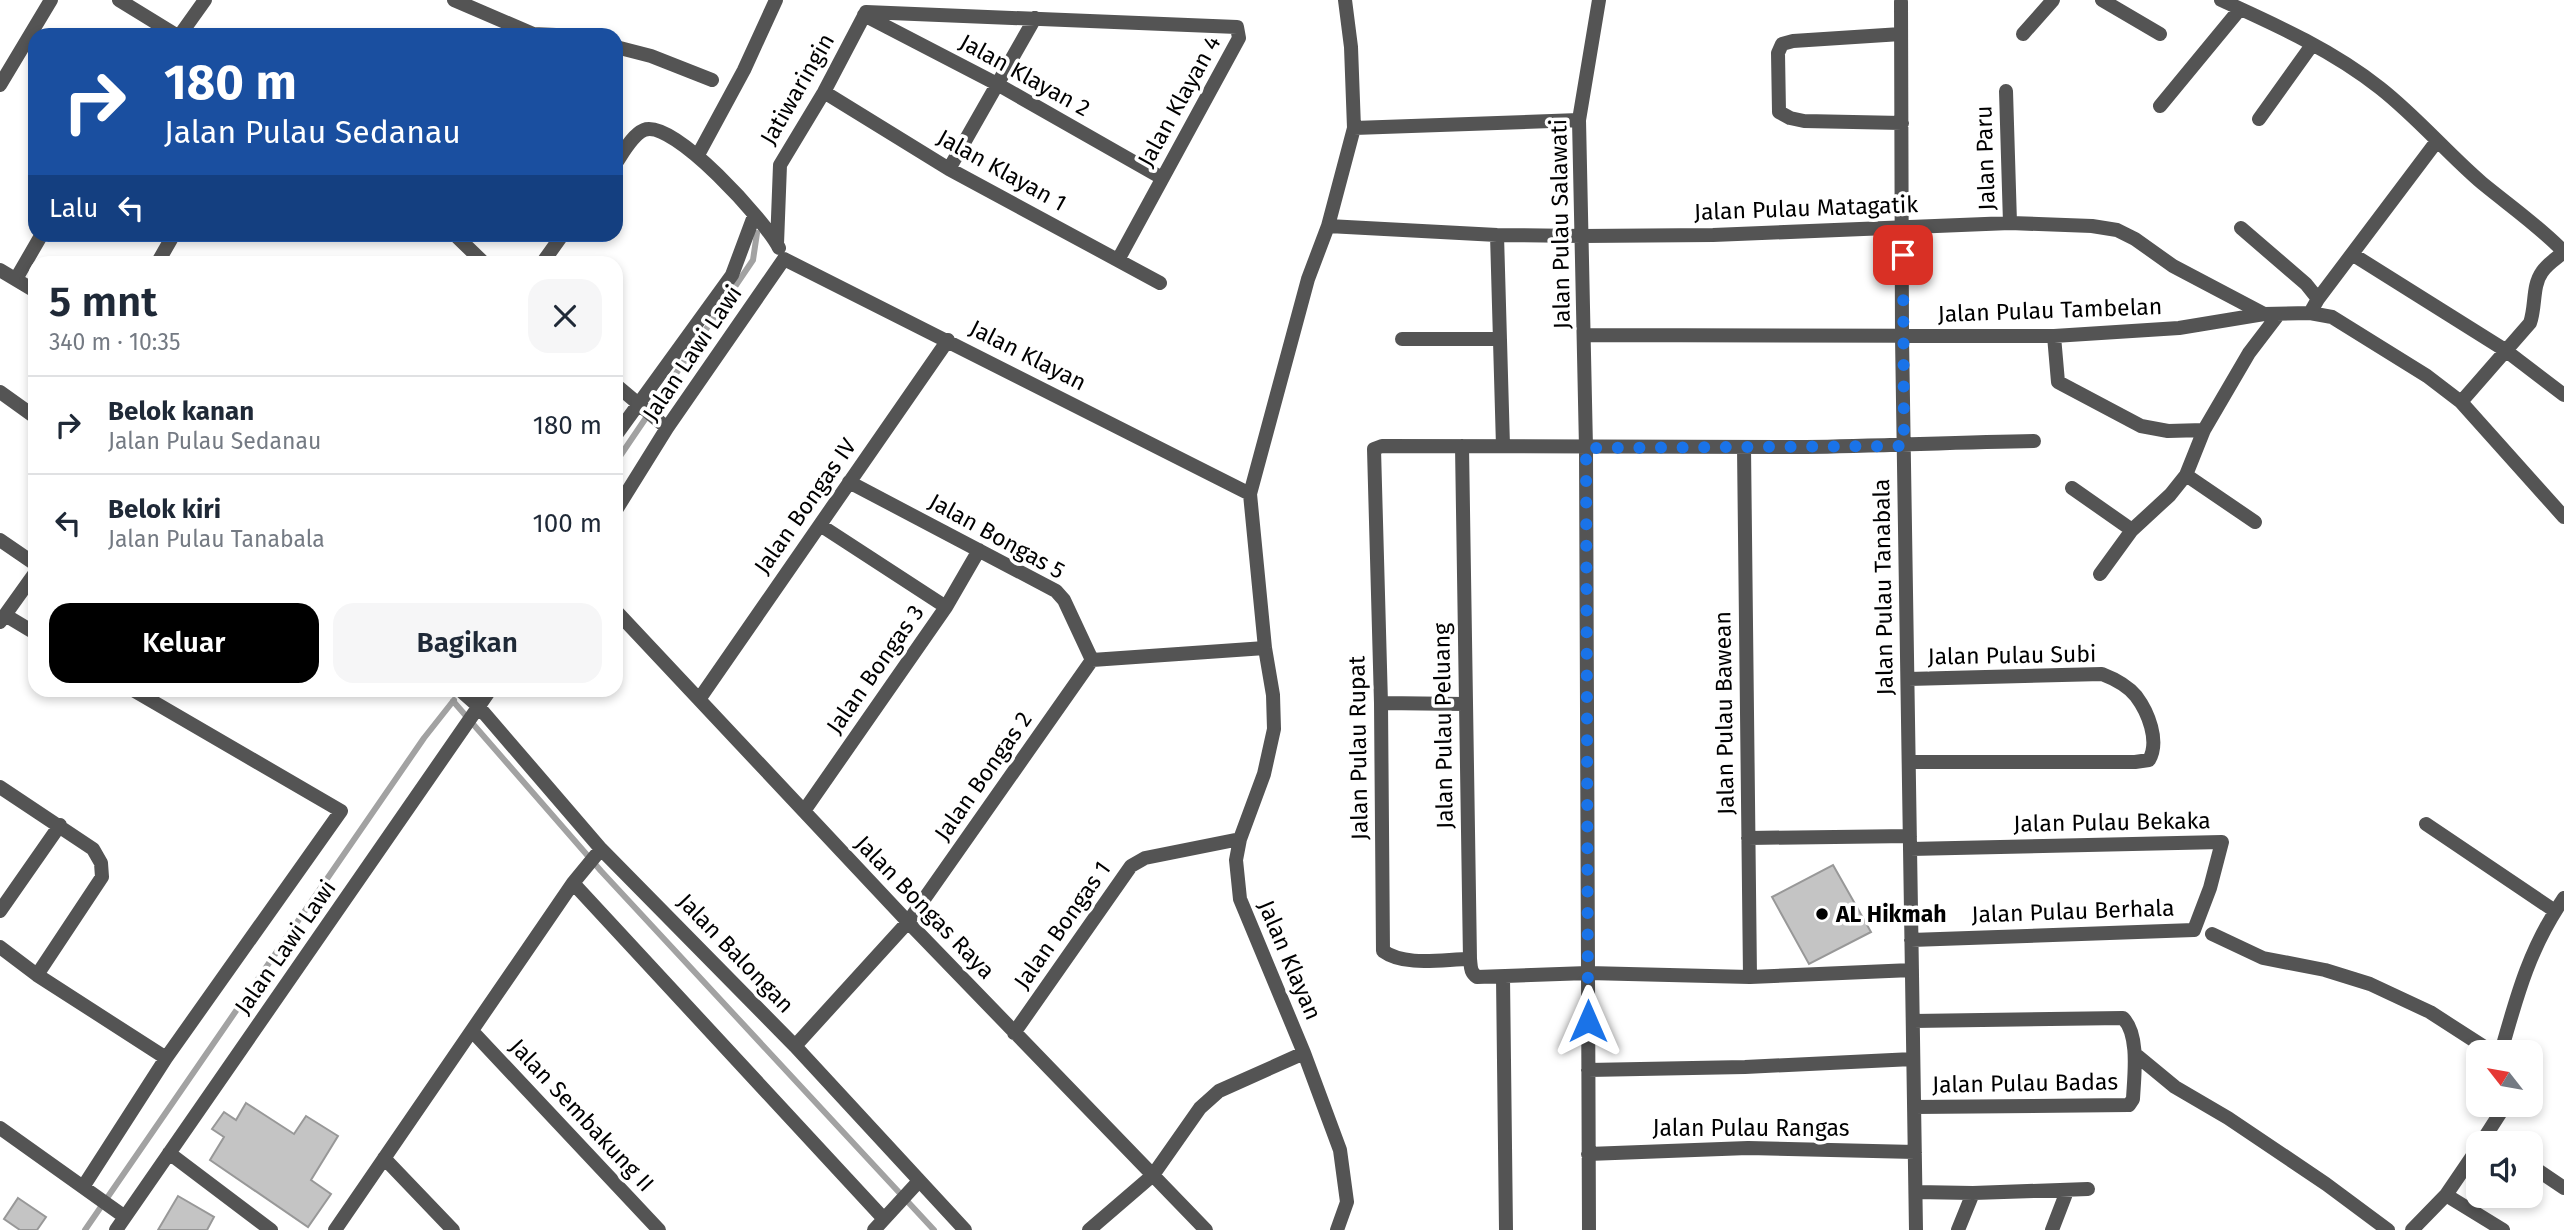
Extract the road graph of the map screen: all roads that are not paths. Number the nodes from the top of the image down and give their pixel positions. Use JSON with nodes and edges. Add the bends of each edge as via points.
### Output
{"nodes":[{"id":1,"x":51,"y":0,"type":"edge"},
{"id":2,"x":119,"y":0,"type":"edge"},
{"id":3,"x":205,"y":0,"type":"edge"},
{"id":4,"x":454,"y":0,"type":"edge"},
{"id":5,"x":776,"y":0,"type":"edge"},
{"id":6,"x":1345,"y":0,"type":"edge"},
{"id":7,"x":1599,"y":0,"type":"edge"},
{"id":8,"x":2053,"y":0,"type":"edge"},
{"id":9,"x":2102,"y":0,"type":"edge"},
{"id":10,"x":2221,"y":0,"type":"edge"},
{"id":11,"x":1901,"y":2,"type":"dead end"},
{"id":12,"x":2240,"y":9,"type":"junction"},
{"id":13,"x":867,"y":13,"type":"junction"},
{"id":14,"x":1035,"y":18,"type":"junction"},
{"id":15,"x":34,"y":28,"type":"edge"},
{"id":16,"x":162,"y":28,"type":"edge"},
{"id":17,"x":175,"y":28,"type":"edge"},
{"id":18,"x":518,"y":28,"type":"edge"},
{"id":19,"x":1901,"y":34,"type":"junction"},
{"id":20,"x":2023,"y":34,"type":"dead end"},
{"id":21,"x":2160,"y":34,"type":"dead end"},
{"id":22,"x":28,"y":38,"type":"edge"},
{"id":23,"x":2312,"y":45,"type":"junction"},
{"id":24,"x":623,"y":49,"type":"edge"},
{"id":25,"x":712,"y":80,"type":"dead end"},
{"id":26,"x":0,"y":85,"type":"edge"},
{"id":27,"x":997,"y":85,"type":"junction"},
{"id":28,"x":2006,"y":91,"type":"dead end"},
{"id":29,"x":824,"y":92,"type":"junction"},
{"id":30,"x":2160,"y":106,"type":"dead end"},
{"id":31,"x":2259,"y":119,"type":"dead end"},
{"id":32,"x":1579,"y":120,"type":"junction"},
{"id":33,"x":1902,"y":123,"type":"junction"},
{"id":34,"x":1354,"y":128,"type":"junction"},
{"id":35,"x":2437,"y":141,"type":"junction"},
{"id":36,"x":623,"y":153,"type":"edge"},
{"id":37,"x":698,"y":155,"type":"junction"},
{"id":38,"x":949,"y":169,"type":"junction"},
{"id":39,"x":1163,"y":178,"type":"junction"},
{"id":40,"x":754,"y":216,"type":"junction"},
{"id":41,"x":2010,"y":223,"type":"junction"},
{"id":42,"x":1328,"y":226,"type":"junction"},
{"id":43,"x":1903,"y":228,"type":"junction"},
{"id":44,"x":2241,"y":228,"type":"dead end"},
{"id":45,"x":1497,"y":235,"type":"junction"},
{"id":46,"x":1581,"y":236,"type":"junction"},
{"id":47,"x":462,"y":242,"type":"edge"},
{"id":48,"x":777,"y":244,"type":"junction"},
{"id":49,"x":2564,"y":252,"type":"edge"},
{"id":50,"x":2351,"y":254,"type":"junction"},
{"id":51,"x":477,"y":256,"type":"edge"},
{"id":52,"x":28,"y":258,"type":"edge"},
{"id":53,"x":784,"y":259,"type":"junction"},
{"id":54,"x":1118,"y":260,"type":"junction"},
{"id":55,"x":0,"y":270,"type":"edge"},
{"id":56,"x":16,"y":279,"type":"junction"},
{"id":57,"x":1160,"y":283,"type":"dead end"},
{"id":58,"x":28,"y":287,"type":"edge"},
{"id":59,"x":2318,"y":299,"type":"junction"},
{"id":60,"x":2310,"y":313,"type":"junction"},
{"id":61,"x":2271,"y":315,"type":"junction"},
{"id":62,"x":1584,"y":335,"type":"junction"},
{"id":63,"x":2054,"y":336,"type":"junction"},
{"id":64,"x":1902,"y":337,"type":"junction"},
{"id":65,"x":1402,"y":339,"type":"dead end"},
{"id":66,"x":1500,"y":339,"type":"junction"},
{"id":67,"x":948,"y":340,"type":"junction"},
{"id":68,"x":2505,"y":350,"type":"junction"},
{"id":69,"x":623,"y":391,"type":"edge"},
{"id":70,"x":0,"y":392,"type":"edge"},
{"id":71,"x":2564,"y":396,"type":"edge"},
{"id":72,"x":2461,"y":402,"type":"junction"},
{"id":73,"x":638,"y":405,"type":"junction"},
{"id":74,"x":28,"y":412,"type":"edge"},
{"id":75,"x":623,"y":425,"type":"edge"},
{"id":76,"x":667,"y":428,"type":"junction"},
{"id":77,"x":2204,"y":430,"type":"junction"},
{"id":78,"x":2034,"y":441,"type":"dead end"},
{"id":79,"x":1462,"y":446,"type":"junction"},
{"id":80,"x":1503,"y":446,"type":"junction"},
{"id":81,"x":1904,"y":446,"type":"junction"},
{"id":82,"x":1744,"y":447,"type":"junction"},
{"id":83,"x":1586,"y":448,"type":"junction"},
{"id":84,"x":2186,"y":475,"type":"junction"},
{"id":85,"x":849,"y":482,"type":"junction"},
{"id":86,"x":2073,"y":488,"type":"dead end"},
{"id":87,"x":1250,"y":494,"type":"junction"},
{"id":88,"x":623,"y":499,"type":"edge"},
{"id":89,"x":2564,"y":517,"type":"edge"},
{"id":90,"x":2255,"y":522,"type":"dead end"},
{"id":91,"x":820,"y":525,"type":"junction"},
{"id":92,"x":2132,"y":530,"type":"junction"},
{"id":93,"x":0,"y":540,"type":"edge"},
{"id":94,"x":979,"y":550,"type":"junction"},
{"id":95,"x":28,"y":559,"type":"edge"},
{"id":96,"x":2100,"y":574,"type":"dead end"},
{"id":97,"x":28,"y":583,"type":"edge"},
{"id":98,"x":946,"y":607,"type":"junction"},
{"id":99,"x":623,"y":618,"type":"edge"},
{"id":100,"x":2,"y":619,"type":"edge"},
{"id":101,"x":28,"y":630,"type":"edge"},
{"id":102,"x":1265,"y":648,"type":"junction"},
{"id":103,"x":1092,"y":660,"type":"junction"},
{"id":104,"x":1908,"y":679,"type":"junction"},
{"id":105,"x":145,"y":697,"type":"edge"},
{"id":106,"x":467,"y":697,"type":"edge"},
{"id":107,"x":485,"y":697,"type":"edge"},
{"id":108,"x":700,"y":698,"type":"junction"},
{"id":109,"x":1381,"y":703,"type":"junction"},
{"id":110,"x":1464,"y":704,"type":"junction"},
{"id":111,"x":476,"y":710,"type":"junction"},
{"id":112,"x":1909,"y":762,"type":"junction"},
{"id":113,"x":0,"y":788,"type":"edge"},
{"id":114,"x":804,"y":811,"type":"junction"},
{"id":115,"x":2426,"y":824,"type":"dead end"},
{"id":116,"x":60,"y":825,"type":"junction"},
{"id":117,"x":1748,"y":838,"type":"junction"},
{"id":118,"x":1240,"y":839,"type":"junction"},
{"id":119,"x":1910,"y":843,"type":"junction"},
{"id":120,"x":599,"y":852,"type":"junction"},
{"id":121,"x":577,"y":878,"type":"junction"},
{"id":122,"x":2564,"y":898,"type":"edge"},
{"id":123,"x":0,"y":911,"type":"edge"},
{"id":124,"x":2555,"y":911,"type":"junction"},
{"id":125,"x":908,"y":922,"type":"junction"},
{"id":126,"x":2194,"y":930,"type":"joint"},
{"id":127,"x":2212,"y":934,"type":"dead end"},
{"id":128,"x":1911,"y":940,"type":"junction"},
{"id":129,"x":0,"y":947,"type":"edge"},
{"id":130,"x":1470,"y":959,"type":"junction"},
{"id":131,"x":1912,"y":970,"type":"junction"},
{"id":132,"x":1588,"y":973,"type":"junction"},
{"id":133,"x":37,"y":975,"type":"junction"},
{"id":134,"x":1503,"y":977,"type":"junction"},
{"id":135,"x":1750,"y":977,"type":"junction"},
{"id":136,"x":1913,"y":1021,"type":"junction"},
{"id":137,"x":472,"y":1031,"type":"junction"},
{"id":138,"x":1014,"y":1033,"type":"junction"},
{"id":139,"x":2473,"y":1040,"type":"edge"},
{"id":140,"x":2505,"y":1040,"type":"edge"},
{"id":141,"x":795,"y":1046,"type":"junction"},
{"id":142,"x":1304,"y":1052,"type":"junction"},
{"id":143,"x":2135,"y":1054,"type":"junction"},
{"id":144,"x":166,"y":1058,"type":"junction"},
{"id":145,"x":1913,"y":1059,"type":"junction"},
{"id":146,"x":1588,"y":1070,"type":"junction"},
{"id":147,"x":1914,"y":1107,"type":"junction"},
{"id":148,"x":0,"y":1128,"type":"edge"},
{"id":149,"x":1915,"y":1152,"type":"junction"},
{"id":150,"x":169,"y":1153,"type":"junction"},
{"id":151,"x":1588,"y":1154,"type":"junction"},
{"id":152,"x":384,"y":1158,"type":"junction"},
{"id":153,"x":2466,"y":1166,"type":"edge"},
{"id":154,"x":2543,"y":1174,"type":"edge"},
{"id":155,"x":1153,"y":1175,"type":"junction"},
{"id":156,"x":919,"y":1181,"type":"junction"},
{"id":157,"x":83,"y":1187,"type":"junction"},
{"id":158,"x":2564,"y":1188,"type":"edge"},
{"id":159,"x":2088,"y":1189,"type":"dead end"},
{"id":160,"x":2067,"y":1191,"type":"junction"},
{"id":161,"x":1916,"y":1192,"type":"junction"},
{"id":162,"x":1973,"y":1193,"type":"junction"},
{"id":163,"x":2446,"y":1195,"type":"junction"},
{"id":164,"x":125,"y":1217,"type":"junction"},
{"id":165,"x":882,"y":1221,"type":"edge"},
{"id":166,"x":116,"y":1230,"type":"edge"},
{"id":167,"x":271,"y":1230,"type":"edge"},
{"id":168,"x":335,"y":1230,"type":"edge"},
{"id":169,"x":453,"y":1230,"type":"edge"},
{"id":170,"x":659,"y":1230,"type":"edge"},
{"id":171,"x":965,"y":1230,"type":"edge"},
{"id":172,"x":1089,"y":1230,"type":"edge"},
{"id":173,"x":1206,"y":1230,"type":"edge"},
{"id":174,"x":1337,"y":1230,"type":"edge"},
{"id":175,"x":1506,"y":1230,"type":"edge"},
{"id":176,"x":1589,"y":1230,"type":"edge"},
{"id":177,"x":1916,"y":1230,"type":"edge"},
{"id":178,"x":1958,"y":1230,"type":"edge"},
{"id":179,"x":2052,"y":1230,"type":"edge"},
{"id":180,"x":2388,"y":1230,"type":"edge"},
{"id":181,"x":2412,"y":1230,"type":"edge"},
{"id":182,"x":2503,"y":1230,"type":"edge"}],
"edges":[{"from":1,"to":15,"type":"street"},
{"from":2,"to":16,"type":"street"},
{"from":3,"to":17,"type":"street"},
{"from":4,"to":18,"type":"street"},
{"from":5,"to":37,"type":"street"},
{"from":6,"to":34,"type":"street","name":"Jalan Klayan"},
{"from":7,"to":32,"type":"street","name":"Jalan Pulau Salawati"},
{"from":8,"to":20,"type":"street"},
{"from":9,"to":21,"type":"street"},
{"from":10,"to":12,"type":"street"},
{"from":11,"to":19,"type":"street","name":"Jalan Pulau Tanabala"},
{"from":12,"to":23,"type":"street"},
{"from":12,"to":30,"type":"street"},
{"from":13,"to":14,"type":"street","name":"Jalan Klayan 4"},
{"from":13,"to":27,"type":"street","name":"Jalan Klayan 2"},
{"from":13,"to":29,"type":"street","name":"Jatiwaringin"},
{"from":14,"to":27,"type":"street"},
{"from":14,"to":39,"type":"street","name":"Jalan Klayan 4","via":[[1237,27],[1240,38]]},
{"from":19,"to":33,"type":"street","name":"Jalan Pulau Tanabala"},
{"from":19,"to":33,"type":"street","via":[[1793,41],[1782,44],[1778,53],[1779,113],[1804,121]]},
{"from":22,"to":26,"type":"street"},
{"from":23,"to":31,"type":"street"},
{"from":23,"to":35,"type":"street","via":[[2379,87]]},
{"from":24,"to":25,"type":"street"},
{"from":27,"to":38,"type":"street"},
{"from":27,"to":39,"type":"street","name":"Jalan Klayan 2"},
{"from":28,"to":41,"type":"street","name":"Jalan Paru"},
{"from":29,"to":38,"type":"street","name":"Jalan Klayan 1"},
{"from":29,"to":48,"type":"street","name":"Jatiwaringin","via":[[780,164]]},
{"from":32,"to":34,"type":"street"},
{"from":32,"to":46,"type":"street","name":"Jalan Pulau Salawati"},
{"from":33,"to":43,"type":"street","name":"Jalan Pulau Tanabala"},
{"from":34,"to":42,"type":"street","name":"Jalan Klayan"},
{"from":35,"to":49,"type":"street"},
{"from":35,"to":50,"type":"street"},
{"from":36,"to":37,"type":"street","via":[[645,130],[658,129]]},
{"from":37,"to":40,"type":"street"},
{"from":38,"to":54,"type":"street","name":"Jalan Klayan 1"},
{"from":39,"to":54,"type":"street","name":"Jalan Klayan 4"},
{"from":40,"to":48,"type":"street"},
{"from":40,"to":73,"type":"street","via":[[732,275]]},
{"from":41,"to":43,"type":"street","name":"Jalan Pulau Matagatik"},
{"from":41,"to":61,"type":"street","name":"Jalan Pulau Matagatik","via":[[2116,230],[2237,302]]},
{"from":42,"to":45,"type":"street","name":"Jalan Pulau Matagatik"},
{"from":42,"to":87,"type":"street","name":"Jalan Klayan","via":[[1308,279]]},
{"from":43,"to":46,"type":"street","name":"Jalan Pulau Matagatik"},
{"from":43,"to":64,"type":"street","name":"Jalan Pulau Tanabala"},
{"from":44,"to":59,"type":"street"},
{"from":45,"to":46,"type":"street","name":"Jalan Pulau Matagatik"},
{"from":45,"to":66,"type":"street"},
{"from":46,"to":62,"type":"street","name":"Jalan Pulau Salawati"},
{"from":47,"to":51,"type":"street"},
{"from":48,"to":53,"type":"street"},
{"from":49,"to":68,"type":"street","via":[[2543,270],[2530,323]]},
{"from":50,"to":59,"type":"street"},
{"from":50,"to":68,"type":"street"},
{"from":52,"to":56,"type":"street"},
{"from":53,"to":67,"type":"street","name":"Jalan Klayan"},
{"from":53,"to":76,"type":"street","name":"Jalan Lawi Lawi"},
{"from":54,"to":57,"type":"street","name":"Jalan Klayan 1"},
{"from":55,"to":56,"type":"street"},
{"from":56,"to":58,"type":"street"},
{"from":59,"to":60,"type":"street"},
{"from":60,"to":61,"type":"street","name":"Jalan Pulau Tambelan"},
{"from":60,"to":72,"type":"street","via":[[2332,317],[2369,338]]},
{"from":61,"to":63,"type":"street","name":"Jalan Pulau Tambelan","via":[[2179,328]]},
{"from":61,"to":77,"type":"street"},
{"from":62,"to":64,"type":"street","name":"Jalan Pulau Tambelan"},
{"from":62,"to":83,"type":"street","name":"Jalan Pulau Salawati"},
{"from":63,"to":64,"type":"street","name":"Jalan Pulau Tambelan"},
{"from":63,"to":77,"type":"street","via":[[2059,382],[2141,426]]},
{"from":64,"to":81,"type":"street","name":"Jalan Pulau Tanabala"},
{"from":65,"to":66,"type":"street"},
{"from":66,"to":80,"type":"street"},
{"from":67,"to":85,"type":"street","name":"Jalan Bongas IV"},
{"from":67,"to":87,"type":"street","name":"Jalan Klayan"},
{"from":68,"to":71,"type":"street"},
{"from":68,"to":72,"type":"street"},
{"from":69,"to":73,"type":"street"},
{"from":70,"to":74,"type":"street"},
{"from":72,"to":89,"type":"street"},
{"from":73,"to":75,"type":"street"},
{"from":73,"to":76,"type":"street"},
{"from":76,"to":88,"type":"street","name":"Jalan Lawi Lawi"},
{"from":77,"to":84,"type":"street"},
{"from":78,"to":81,"type":"street"},
{"from":79,"to":80,"type":"street"},
{"from":79,"to":109,"type":"street","name":"Jalan Pulau Rupat","via":[[1374,449]]},
{"from":79,"to":110,"type":"street","name":"Jalan Pulau Peluang"},
{"from":80,"to":83,"type":"street"},
{"from":81,"to":82,"type":"street"},
{"from":81,"to":104,"type":"street","name":"Jalan Pulau Tanabala"},
{"from":82,"to":83,"type":"street"},
{"from":82,"to":117,"type":"street","name":"Jalan Pulau Bawean"},
{"from":83,"to":132,"type":"street","name":"Jalan Pulau Salawati"},
{"from":84,"to":90,"type":"street"},
{"from":84,"to":92,"type":"street"},
{"from":85,"to":91,"type":"street","name":"Jalan Bongas IV"},
{"from":85,"to":94,"type":"street","name":"Jalan Bongas 5"},
{"from":86,"to":92,"type":"street"},
{"from":87,"to":102,"type":"street","name":"Jalan Klayan"},
{"from":91,"to":98,"type":"street"},
{"from":91,"to":108,"type":"street","name":"Jalan Bongas IV"},
{"from":92,"to":96,"type":"street"},
{"from":93,"to":95,"type":"street"},
{"from":94,"to":98,"type":"street","name":"Jalan Bongas 3"},
{"from":94,"to":103,"type":"street","name":"Jalan Bongas 5","via":[[1056,591]]},
{"from":97,"to":100,"type":"street"},
{"from":98,"to":114,"type":"street","name":"Jalan Bongas 3"},
{"from":99,"to":108,"type":"street","name":"Jalan Bongas Raya"},
{"from":100,"to":101,"type":"street"},
{"from":102,"to":103,"type":"street"},
{"from":102,"to":118,"type":"street","name":"Jalan Klayan","via":[[1275,729]]},
{"from":103,"to":125,"type":"street","name":"Jalan Bongas 2"},
{"from":104,"to":112,"type":"street","name":"Jalan Pulau Tanabala"},
{"from":104,"to":112,"type":"street","name":"Jalan Pulau Subi","via":[[2102,674],[2120,681],[2135,695],[2150,723],[2154,751],[2149,760],[2135,762]]},
{"from":105,"to":144,"type":"street","via":[[341,811]]},
{"from":106,"to":111,"type":"street","name":"Jalan Balongan"},
{"from":107,"to":111,"type":"street","name":"Jalan Lawi Lawi"},
{"from":108,"to":114,"type":"street","name":"Jalan Bongas Raya"},
{"from":109,"to":110,"type":"street"},
{"from":109,"to":130,"type":"street","name":"Jalan Pulau Rupat","via":[[1383,951],[1406,960]]},
{"from":110,"to":130,"type":"street","name":"Jalan Pulau Peluang"},
{"from":111,"to":120,"type":"street","name":"Jalan Balongan"},
{"from":111,"to":150,"type":"street","name":"Jalan Lawi Lawi"},
{"from":112,"to":119,"type":"street","name":"Jalan Pulau Tanabala"},
{"from":113,"to":116,"type":"street"},
{"from":114,"to":125,"type":"street","name":"Jalan Bongas Raya"},
{"from":115,"to":124,"type":"street"},
{"from":116,"to":123,"type":"street"},
{"from":116,"to":133,"type":"street","via":[[93,849],[102,863],[102,877]]},
{"from":117,"to":119,"type":"street"},
{"from":117,"to":135,"type":"street","name":"Jalan Pulau Bawean"},
{"from":118,"to":138,"type":"street","name":"Jalan Bongas 1","via":[[1145,858],[1131,866]]},
{"from":118,"to":142,"type":"street","name":"Jalan Klayan","via":[[1236,860],[1240,899]]},
{"from":119,"to":126,"type":"street","name":"Jalan Pulau Bekaka","via":[[2222,842]]},
{"from":119,"to":128,"type":"street","name":"Jalan Pulau Tanabala"},
{"from":120,"to":121,"type":"street"},
{"from":120,"to":141,"type":"street","name":"Jalan Balongan"},
{"from":121,"to":137,"type":"street"},
{"from":121,"to":165,"type":"street"},
{"from":122,"to":124,"type":"street"},
{"from":124,"to":140,"type":"street","via":[[2529,961]]},
{"from":125,"to":138,"type":"street","name":"Jalan Bongas Raya"},
{"from":125,"to":141,"type":"street","name":"Jalan Bongas 2"},
{"from":126,"to":128,"type":"street","name":"Jalan Pulau Berhala"},
{"from":127,"to":139,"type":"street","via":[[2263,958],[2370,984],[2430,1012]]},
{"from":128,"to":131,"type":"street","name":"Jalan Pulau Tanabala"},
{"from":129,"to":133,"type":"street"},
{"from":130,"to":134,"type":"street","via":[[1477,977]]},
{"from":131,"to":135,"type":"street"},
{"from":131,"to":136,"type":"street","name":"Jalan Pulau Tanabala"},
{"from":132,"to":134,"type":"street"},
{"from":132,"to":135,"type":"street"},
{"from":132,"to":146,"type":"street","name":"Jalan Pulau Salawati"},
{"from":133,"to":144,"type":"street"},
{"from":134,"to":175,"type":"street"},
{"from":136,"to":143,"type":"street","name":"Jalan Pulau Badas","via":[[2123,1018],[2129,1023]]},
{"from":136,"to":145,"type":"street","name":"Jalan Pulau Tanabala"},
{"from":137,"to":152,"type":"street"},
{"from":137,"to":170,"type":"street","name":"Jalan Sembakung II"},
{"from":138,"to":155,"type":"street","name":"Jalan Bongas Raya"},
{"from":141,"to":156,"type":"street","name":"Jalan Balongan"},
{"from":142,"to":155,"type":"street","via":[[1219,1091],[1200,1108]]},
{"from":142,"to":174,"type":"street","name":"Jalan Klayan","via":[[1340,1150],[1347,1202]]},
{"from":143,"to":147,"type":"street","name":"Jalan Pulau Badas","via":[[2129,1105]]},
{"from":143,"to":180,"type":"street","via":[[2175,1087],[2228,1118]]},
{"from":144,"to":157,"type":"street"},
{"from":145,"to":146,"type":"street","name":"Jalan Pulau Badas"},
{"from":145,"to":147,"type":"street","name":"Jalan Pulau Tanabala"},
{"from":146,"to":151,"type":"street","name":"Jalan Pulau Salawati"},
{"from":147,"to":149,"type":"street","name":"Jalan Pulau Tanabala"},
{"from":148,"to":157,"type":"street"},
{"from":149,"to":151,"type":"street","name":"Jalan Pulau Rangas","via":[[1748,1148]]},
{"from":149,"to":161,"type":"street","name":"Jalan Pulau Tanabala"},
{"from":150,"to":164,"type":"street","name":"Jalan Lawi Lawi"},
{"from":150,"to":167,"type":"street"},
{"from":151,"to":176,"type":"street","name":"Jalan Pulau Salawati"},
{"from":152,"to":168,"type":"street"},
{"from":152,"to":169,"type":"street"},
{"from":153,"to":163,"type":"street"},
{"from":154,"to":158,"type":"street"},
{"from":155,"to":172,"type":"street"},
{"from":155,"to":173,"type":"street","name":"Jalan Bongas Raya"},
{"from":156,"to":165,"type":"street"},
{"from":156,"to":171,"type":"street","name":"Jalan Balongan"},
{"from":157,"to":164,"type":"street"},
{"from":159,"to":160,"type":"street"},
{"from":160,"to":162,"type":"street"},
{"from":160,"to":179,"type":"street"},
{"from":161,"to":162,"type":"street"},
{"from":161,"to":177,"type":"street","name":"Jalan Pulau Tanabala"},
{"from":162,"to":178,"type":"street"},
{"from":163,"to":181,"type":"street"},
{"from":163,"to":182,"type":"street"},
{"from":164,"to":166,"type":"street","name":"Jalan Lawi Lawi"}]}
